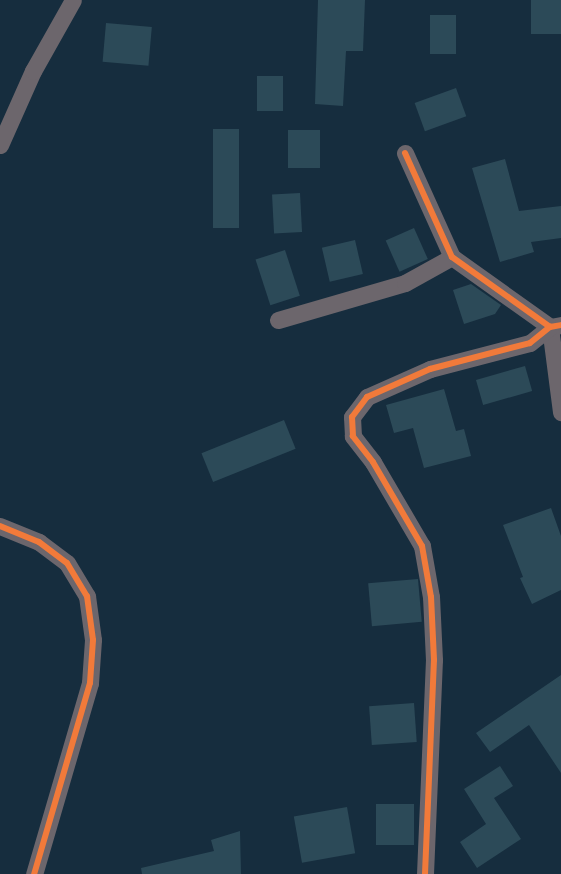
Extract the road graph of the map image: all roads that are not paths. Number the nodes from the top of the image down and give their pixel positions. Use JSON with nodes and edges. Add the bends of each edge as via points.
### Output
{"nodes":[{"id":1,"x":73,"y":0,"type":"edge"},
{"id":2,"x":0,"y":145,"type":"edge"},
{"id":3,"x":405,"y":153,"type":"dead end"},
{"id":4,"x":452,"y":257,"type":"junction"},
{"id":5,"x":278,"y":320,"type":"dead end"},
{"id":6,"x":556,"y":326,"type":"edge"},
{"id":7,"x":561,"y":412,"type":"edge"},
{"id":8,"x":0,"y":526,"type":"edge"},
{"id":9,"x":34,"y":874,"type":"edge"},
{"id":10,"x":425,"y":874,"type":"edge"}],
"edges":[{"from":1,"to":2,"type":"street","via":[[33,70]]},
{"from":3,"to":4,"type":"street"},
{"from":4,"to":5,"type":"street","via":[[405,283]]},
{"from":4,"to":6,"type":"street"},
{"from":6,"to":7,"type":"street"},
{"from":6,"to":10,"type":"street","via":[[530,343],[430,369],[367,397],[352,416],[353,436],[373,462],[422,546],[428,583],[434,660]]},
{"from":8,"to":9,"type":"street","via":[[39,542],[67,562],[87,596],[93,640],[90,683]]}]}
